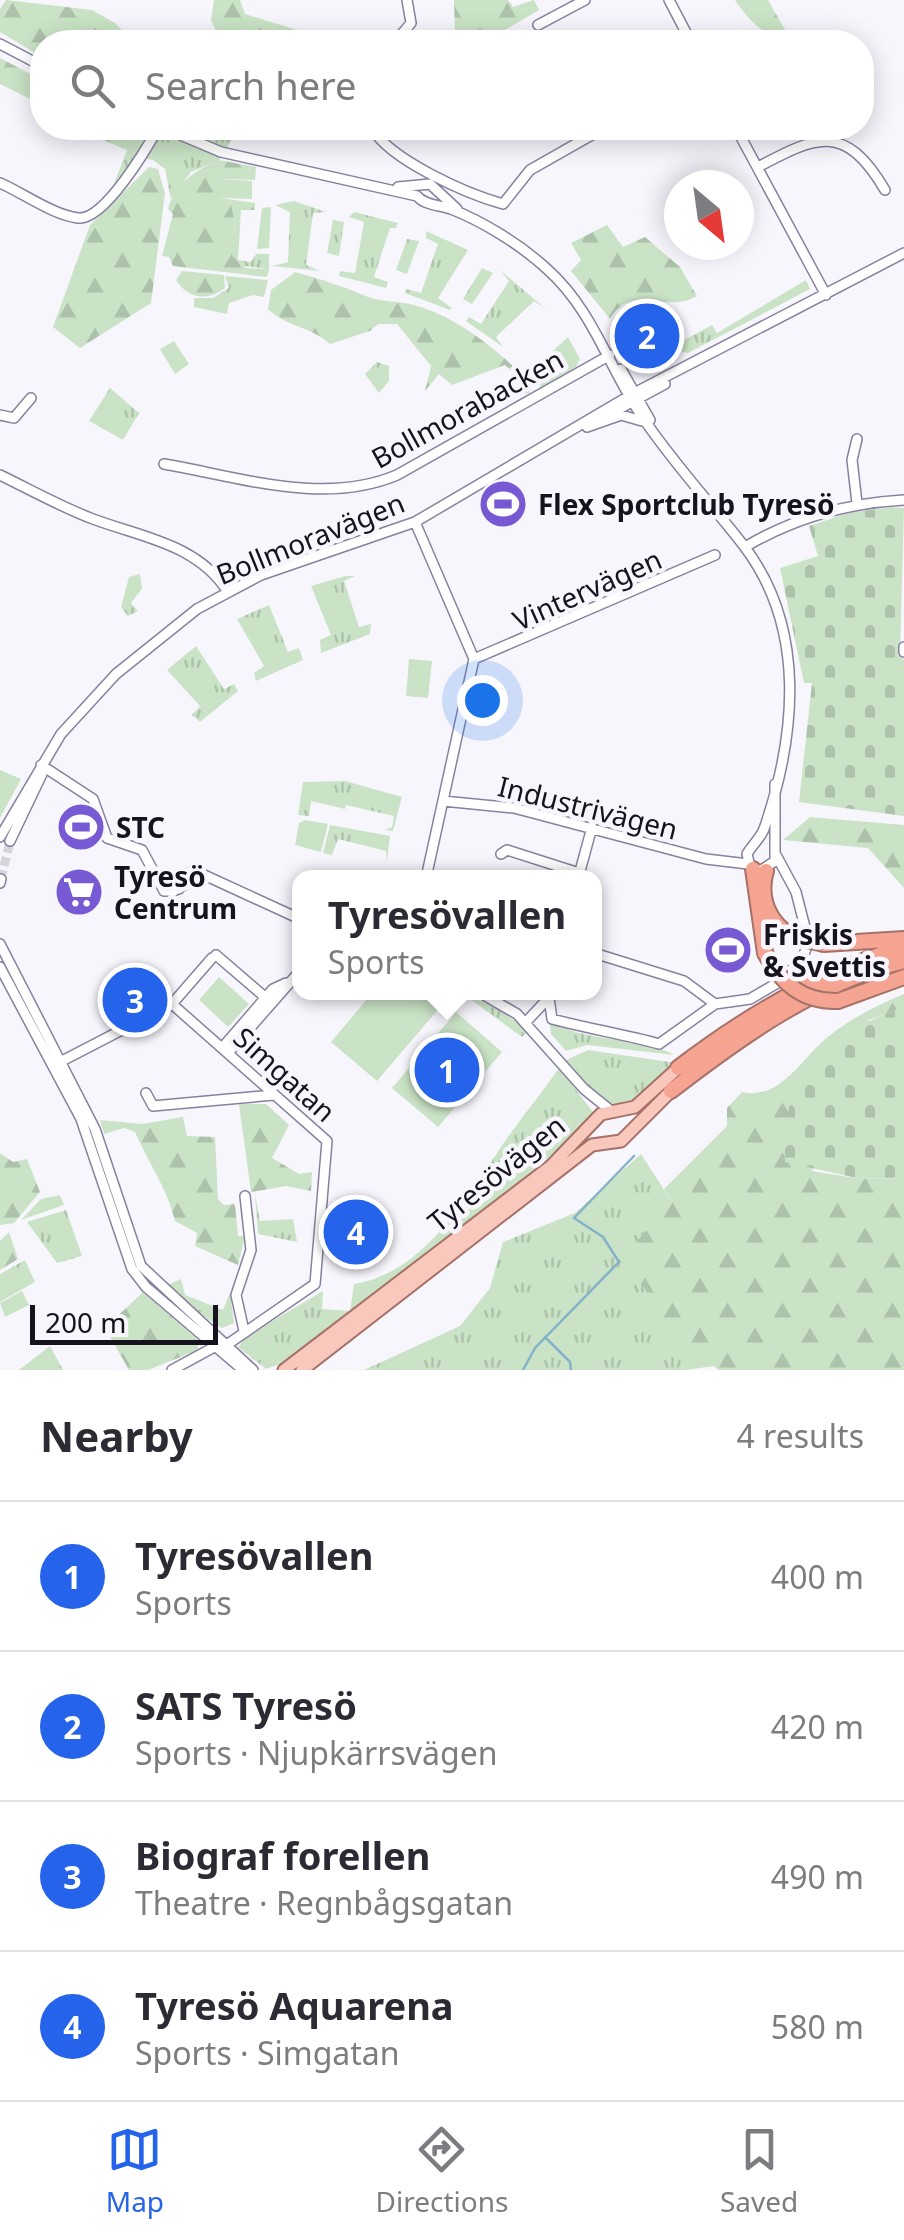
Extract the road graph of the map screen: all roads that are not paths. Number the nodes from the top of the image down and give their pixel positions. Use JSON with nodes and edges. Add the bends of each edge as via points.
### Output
{"nodes":[{"id":1,"x":406,"y":0,"type":"edge"},
{"id":2,"x":584,"y":0,"type":"edge"},
{"id":3,"x":668,"y":0,"type":"edge"},
{"id":4,"x":538,"y":25,"type":"dead end"},
{"id":5,"x":404,"y":30,"type":"edge"},
{"id":6,"x":684,"y":30,"type":"edge"},
{"id":7,"x":0,"y":44,"type":"edge"},
{"id":8,"x":30,"y":60,"type":"edge"},
{"id":9,"x":153,"y":140,"type":"edge"},
{"id":10,"x":191,"y":140,"type":"edge"},
{"id":11,"x":381,"y":140,"type":"edge"},
{"id":12,"x":583,"y":140,"type":"edge"},
{"id":13,"x":743,"y":140,"type":"edge"},
{"id":14,"x":758,"y":167,"type":"junction"},
{"id":15,"x":436,"y":174,"type":"junction"},
{"id":16,"x":0,"y":183,"type":"edge"},
{"id":17,"x":428,"y":189,"type":"junction"},
{"id":18,"x":885,"y":190,"type":"dead end"},
{"id":19,"x":462,"y":214,"type":"junction"},
{"id":20,"x":904,"y":253,"type":"edge"},
{"id":21,"x":826,"y":296,"type":"junction"},
{"id":22,"x":610,"y":355,"type":"junction"},
{"id":23,"x":635,"y":397,"type":"junction"},
{"id":24,"x":31,"y":398,"type":"dead end"},
{"id":25,"x":0,"y":414,"type":"edge"},
{"id":26,"x":648,"y":424,"type":"junction"},
{"id":27,"x":579,"y":429,"type":"junction"},
{"id":28,"x":857,"y":439,"type":"dead end"},
{"id":29,"x":662,"y":444,"type":"junction"},
{"id":30,"x":164,"y":464,"type":"dead end"},
{"id":31,"x":1,"y":476,"type":"edge"},
{"id":32,"x":904,"y":500,"type":"edge"},
{"id":33,"x":857,"y":503,"type":"junction"},
{"id":34,"x":415,"y":522,"type":"junction"},
{"id":35,"x":745,"y":547,"type":"junction"},
{"id":36,"x":715,"y":555,"type":"dead end"},
{"id":37,"x":228,"y":592,"type":"junction"},
{"id":38,"x":474,"y":660,"type":"junction"},
{"id":39,"x":43,"y":766,"type":"junction"},
{"id":40,"x":774,"y":784,"type":"junction"},
{"id":41,"x":443,"y":801,"type":"junction"},
{"id":42,"x":592,"y":828,"type":"junction"},
{"id":43,"x":5,"y":839,"type":"edge"},
{"id":44,"x":751,"y":847,"type":"junction"},
{"id":45,"x":774,"y":852,"type":"junction"},
{"id":46,"x":501,"y":854,"type":"dead end"},
{"id":47,"x":721,"y":861,"type":"junction"},
{"id":48,"x":759,"y":868,"type":"junction"},
{"id":49,"x":785,"y":868,"type":"junction"},
{"id":50,"x":428,"y":870,"type":"edge"},
{"id":51,"x":565,"y":870,"type":"edge"},
{"id":52,"x":580,"y":870,"type":"edge"},
{"id":53,"x":292,"y":915,"type":"edge"},
{"id":54,"x":904,"y":939,"type":"edge"},
{"id":55,"x":802,"y":940,"type":"junction"},
{"id":56,"x":0,"y":944,"type":"edge"},
{"id":57,"x":904,"y":947,"type":"edge"},
{"id":58,"x":602,"y":955,"type":"edge"},
{"id":59,"x":904,"y":961,"type":"edge"},
{"id":60,"x":0,"y":967,"type":"edge"},
{"id":61,"x":904,"y":977,"type":"edge"},
{"id":62,"x":292,"y":979,"type":"edge"},
{"id":63,"x":289,"y":982,"type":"junction"},
{"id":64,"x":266,"y":998,"type":"junction"},
{"id":65,"x":492,"y":1000,"type":"edge"},
{"id":66,"x":547,"y":1000,"type":"edge"},
{"id":67,"x":552,"y":1000,"type":"edge"},
{"id":68,"x":172,"y":1004,"type":"junction"},
{"id":69,"x":716,"y":1004,"type":"junction"},
{"id":70,"x":526,"y":1022,"type":"junction"},
{"id":71,"x":225,"y":1050,"type":"junction"},
{"id":72,"x":57,"y":1064,"type":"junction"},
{"id":73,"x":678,"y":1068,"type":"joint"},
{"id":74,"x":671,"y":1090,"type":"joint"},
{"id":75,"x":146,"y":1092,"type":"dead end"},
{"id":76,"x":274,"y":1095,"type":"junction"},
{"id":77,"x":590,"y":1096,"type":"junction"},
{"id":78,"x":616,"y":1111,"type":"junction"},
{"id":79,"x":597,"y":1120,"type":"junction"},
{"id":80,"x":627,"y":1134,"type":"junction"},
{"id":81,"x":605,"y":1142,"type":"junction"},
{"id":82,"x":245,"y":1196,"type":"dead end"},
{"id":83,"x":125,"y":1238,"type":"junction"},
{"id":84,"x":244,"y":1331,"type":"junction"},
{"id":85,"x":228,"y":1344,"type":"junction"},
{"id":86,"x":216,"y":1346,"type":"junction"},
{"id":87,"x":299,"y":1365,"type":"edge"},
{"id":88,"x":251,"y":1369,"type":"edge"},
{"id":89,"x":172,"y":1370,"type":"edge"},
{"id":90,"x":281,"y":1370,"type":"edge"}],
"edges":[{"from":1,"to":5,"type":"street","via":[[410,23]]},
{"from":2,"to":4,"type":"street"},
{"from":3,"to":6,"type":"street"},
{"from":7,"to":8,"type":"street"},
{"from":9,"to":16,"type":"street","via":[[90,216],[75,217]]},
{"from":10,"to":17,"type":"street","via":[[390,188]]},
{"from":11,"to":15,"type":"street"},
{"from":12,"to":15,"type":"street","via":[[530,170],[503,204]]},
{"from":13,"to":14,"type":"street"},
{"from":14,"to":18,"type":"street","via":[[802,142],[828,140],[874,170]]},
{"from":14,"to":21,"type":"street"},
{"from":15,"to":17,"type":"street"},
{"from":17,"to":19,"type":"street"},
{"from":17,"to":19,"type":"street","via":[[431,202]]},
{"from":19,"to":22,"type":"street","via":[[545,267],[581,305]]},
{"from":20,"to":21,"type":"street","name":"Bollmoravägen"},
{"from":21,"to":23,"type":"street","name":"Bollmoravägen"},
{"from":22,"to":23,"type":"street"},
{"from":22,"to":30,"type":"street","name":"Bollmorabacken","via":[[365,488],[302,488]]},
{"from":23,"to":26,"type":"street"},
{"from":23,"to":27,"type":"street","name":"Bollmoravägen"},
{"from":23,"to":29,"type":"street"},
{"from":24,"to":25,"type":"street","via":[[14,418]]},
{"from":26,"to":27,"type":"street","name":"Bollmoravägen","via":[[621,414]]},
{"from":26,"to":29,"type":"street"},
{"from":27,"to":34,"type":"street","name":"Bollmoravägen"},
{"from":28,"to":33,"type":"street"},
{"from":29,"to":35,"type":"street"},
{"from":31,"to":37,"type":"street","via":[[190,554]]},
{"from":32,"to":33,"type":"street"},
{"from":33,"to":35,"type":"street"},
{"from":34,"to":37,"type":"street","name":"Bollmoravägen"},
{"from":34,"to":38,"type":"street"},
{"from":35,"to":40,"type":"street","via":[[772,596],[790,659],[789,719]]},
{"from":36,"to":38,"type":"street","name":"Vintervägen"},
{"from":37,"to":39,"type":"street","name":"Bollmoravägen","via":[[144,650],[77,716]]},
{"from":38,"to":41,"type":"street"},
{"from":39,"to":43,"type":"street","name":"Bollmoravägen"},
{"from":39,"to":53,"type":"street","via":[[93,799],[107,838],[142,850],[164,891],[198,874]]},
{"from":40,"to":44,"type":"street","via":[[763,832]]},
{"from":40,"to":45,"type":"street"},
{"from":41,"to":42,"type":"street","name":"Industrivägen","via":[[514,808]]},
{"from":41,"to":50,"type":"street"},
{"from":42,"to":47,"type":"street","name":"Industrivägen"},
{"from":42,"to":52,"type":"street"},
{"from":44,"to":45,"type":"street","via":[[765,843]]},
{"from":44,"to":47,"type":"street"},
{"from":44,"to":48,"type":"street"},
{"from":45,"to":48,"type":"street"},
{"from":45,"to":49,"type":"street"},
{"from":46,"to":51,"type":"street","via":[[507,850]]},
{"from":47,"to":48,"type":"street","name":"Industrivägen"},
{"from":48,"to":49,"type":"street","name":"Industrivägen"},
{"from":48,"to":55,"type":"highway","via":[[770,916]]},
{"from":48,"to":61,"type":"highway","bridge":true,"via":[[765,953],[794,990],[838,1001]]},
{"from":49,"to":55,"type":"street"},
{"from":54,"to":55,"type":"highway","bridge":true},
{"from":55,"to":69,"type":"street","via":[[801,963],[784,976],[750,1000]]},
{"from":56,"to":72,"type":"street"},
{"from":57,"to":73,"type":"highway","name":"Tyresövägen","via":[[787,995]]},
{"from":58,"to":69,"type":"street","via":[[684,981]]},
{"from":59,"to":74,"type":"highway","name":"Tyresövägen","via":[[804,1001]]},
{"from":60,"to":72,"type":"street"},
{"from":62,"to":63,"type":"street"},
{"from":63,"to":64,"type":"street"},
{"from":63,"to":71,"type":"street"},
{"from":64,"to":68,"type":"street","via":[[214,957]]},
{"from":64,"to":71,"type":"street"},
{"from":65,"to":70,"type":"street"},
{"from":66,"to":70,"type":"street"},
{"from":67,"to":69,"type":"street","via":[[552,1019],[660,1044]]},
{"from":68,"to":71,"type":"street","name":"Simgatan"},
{"from":68,"to":72,"type":"street"},
{"from":70,"to":77,"type":"street"},
{"from":71,"to":76,"type":"street","name":"Simgatan"},
{"from":72,"to":83,"type":"street"},
{"from":73,"to":78,"type":"main road","name":"Tyresövägen","via":[[638,1104]]},
{"from":74,"to":80,"type":"main road","name":"Tyresövägen"},
{"from":75,"to":76,"type":"street","via":[[153,1106]]},
{"from":76,"to":84,"type":"street","name":"Simgatan","via":[[327,1142],[320,1255],[310,1292]]},
{"from":77,"to":78,"type":"street"},
{"from":77,"to":79,"type":"street"},
{"from":78,"to":79,"type":"main road","name":"Tyresövägen"},
{"from":78,"to":80,"type":"main road","via":[[628,1122]]},
{"from":79,"to":81,"type":"main road","name":"Tyresövägen"},
{"from":79,"to":87,"type":"main road","name":"Tyresövägen","via":[[552,1166]]},
{"from":80,"to":81,"type":"main road","name":"Tyresövägen"},
{"from":81,"to":87,"type":"main road","name":"Tyresövägen","via":[[587,1148]]},
{"from":82,"to":84,"type":"street","via":[[251,1250],[236,1295]]},
{"from":83,"to":85,"type":"street","via":[[153,1280]]},
{"from":83,"to":86,"type":"street","via":[[132,1269],[146,1287]]},
{"from":84,"to":85,"type":"street"},
{"from":85,"to":86,"type":"street"},
{"from":85,"to":88,"type":"street"},
{"from":86,"to":88,"type":"street"},
{"from":86,"to":89,"type":"street"},
{"from":87,"to":90,"type":"main road","name":"Tyresövägen"}]}
